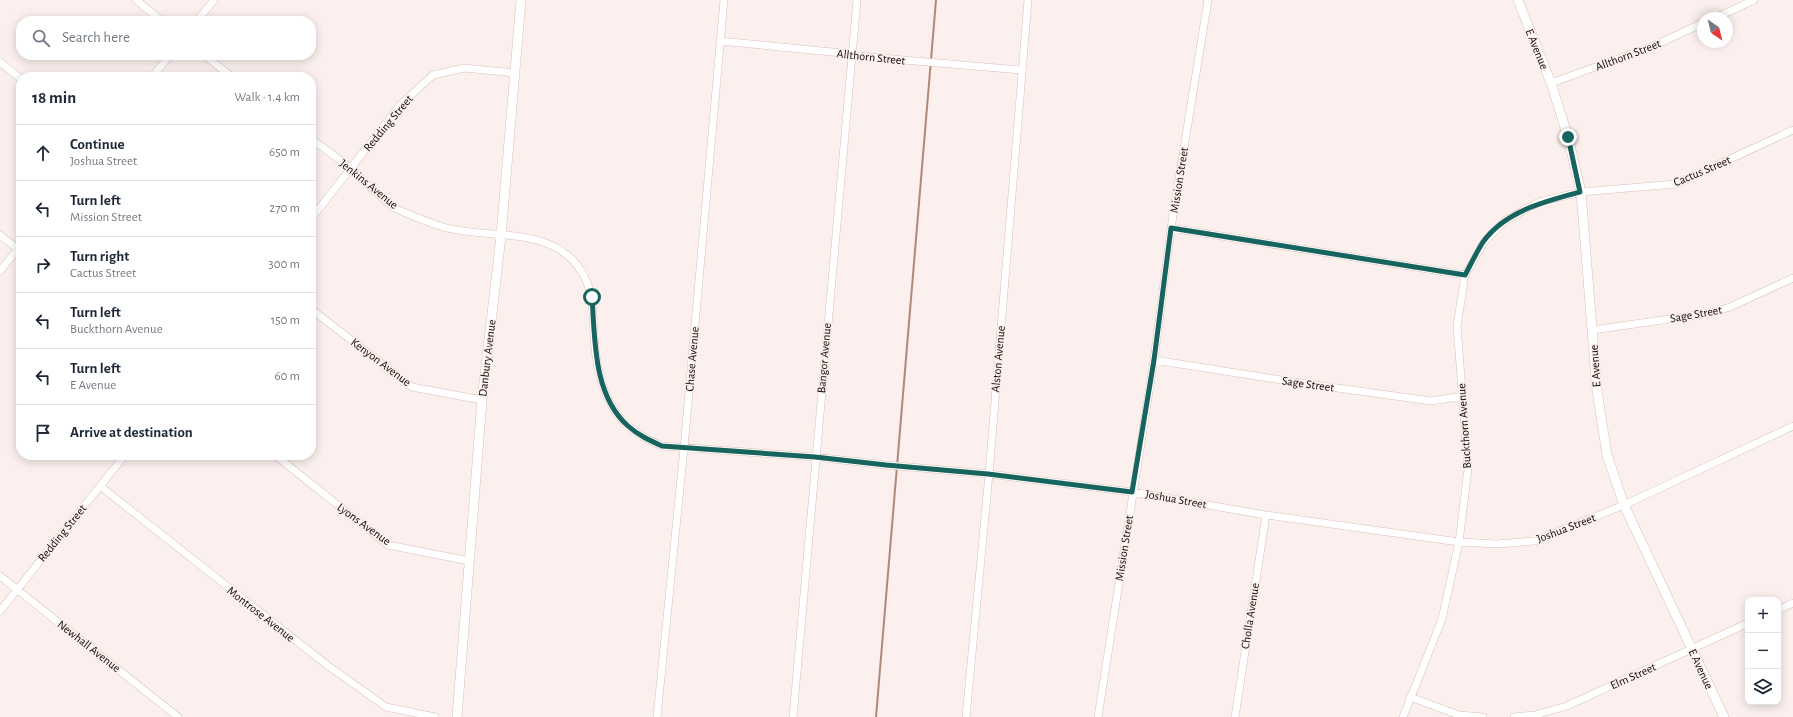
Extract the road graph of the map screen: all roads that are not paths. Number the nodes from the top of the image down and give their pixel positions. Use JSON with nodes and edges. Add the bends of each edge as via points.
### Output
{"nodes":[{"id":1,"x":136,"y":0,"type":"edge"},
{"id":2,"x":214,"y":0,"type":"edge"},
{"id":3,"x":520,"y":0,"type":"edge"},
{"id":4,"x":724,"y":0,"type":"edge"},
{"id":5,"x":857,"y":0,"type":"edge"},
{"id":6,"x":1028,"y":0,"type":"edge"},
{"id":7,"x":1208,"y":0,"type":"edge"},
{"id":8,"x":1518,"y":0,"type":"edge"},
{"id":9,"x":1754,"y":0,"type":"edge"},
{"id":10,"x":1728,"y":12,"type":"edge"},
{"id":11,"x":156,"y":16,"type":"edge"},
{"id":12,"x":201,"y":16,"type":"edge"},
{"id":13,"x":1697,"y":26,"type":"edge"},
{"id":14,"x":720,"y":41,"type":"junction"},
{"id":15,"x":852,"y":54,"type":"junction"},
{"id":16,"x":166,"y":60,"type":"edge"},
{"id":17,"x":210,"y":60,"type":"edge"},
{"id":18,"x":0,"y":62,"type":"edge"},
{"id":19,"x":1022,"y":70,"type":"junction"},
{"id":20,"x":156,"y":72,"type":"edge"},
{"id":21,"x":226,"y":72,"type":"edge"},
{"id":22,"x":514,"y":73,"type":"junction"},
{"id":23,"x":16,"y":75,"type":"edge"},
{"id":24,"x":1551,"y":83,"type":"junction"},
{"id":25,"x":1793,"y":130,"type":"edge"},
{"id":26,"x":316,"y":142,"type":"edge"},
{"id":27,"x":351,"y":168,"type":"junction"},
{"id":28,"x":1580,"y":192,"type":"junction"},
{"id":29,"x":316,"y":213,"type":"edge"},
{"id":30,"x":1171,"y":228,"type":"junction"},
{"id":31,"x":0,"y":235,"type":"edge"},
{"id":32,"x":501,"y":236,"type":"junction"},
{"id":33,"x":16,"y":245,"type":"edge"},
{"id":34,"x":16,"y":251,"type":"edge"},
{"id":35,"x":0,"y":271,"type":"edge"},
{"id":36,"x":1465,"y":275,"type":"junction"},
{"id":37,"x":1793,"y":278,"type":"edge"},
{"id":38,"x":316,"y":313,"type":"edge"},
{"id":39,"x":1593,"y":330,"type":"junction"},
{"id":40,"x":1154,"y":360,"type":"junction"},
{"id":41,"x":1463,"y":396,"type":"junction"},
{"id":42,"x":482,"y":400,"type":"junction"},
{"id":43,"x":1793,"y":426,"type":"edge"},
{"id":44,"x":684,"y":448,"type":"junction"},
{"id":45,"x":815,"y":457,"type":"junction"},
{"id":46,"x":121,"y":460,"type":"edge"},
{"id":47,"x":281,"y":460,"type":"edge"},
{"id":48,"x":988,"y":474,"type":"junction"},
{"id":49,"x":100,"y":486,"type":"junction"},
{"id":50,"x":1132,"y":492,"type":"junction"},
{"id":51,"x":1624,"y":505,"type":"junction"},
{"id":52,"x":1266,"y":515,"type":"junction"},
{"id":53,"x":1459,"y":542,"type":"junction"},
{"id":54,"x":469,"y":561,"type":"junction"},
{"id":55,"x":0,"y":576,"type":"edge"},
{"id":56,"x":17,"y":589,"type":"junction"},
{"id":57,"x":1793,"y":603,"type":"edge"},
{"id":58,"x":1781,"y":609,"type":"edge"},
{"id":59,"x":0,"y":611,"type":"edge"},
{"id":60,"x":1745,"y":625,"type":"edge"},
{"id":61,"x":1692,"y":649,"type":"junction"},
{"id":62,"x":1410,"y":697,"type":"junction"},
{"id":63,"x":178,"y":717,"type":"edge"},
{"id":64,"x":435,"y":717,"type":"edge"},
{"id":65,"x":457,"y":717,"type":"edge"},
{"id":66,"x":657,"y":717,"type":"edge"},
{"id":67,"x":793,"y":717,"type":"edge"},
{"id":68,"x":966,"y":717,"type":"edge"},
{"id":69,"x":1098,"y":717,"type":"edge"},
{"id":70,"x":1235,"y":717,"type":"edge"},
{"id":71,"x":1403,"y":717,"type":"edge"},
{"id":72,"x":1483,"y":717,"type":"edge"},
{"id":73,"x":1514,"y":717,"type":"edge"},
{"id":74,"x":1724,"y":717,"type":"edge"}],
"edges":[{"from":1,"to":11,"type":"street"},
{"from":2,"to":12,"type":"street"},
{"from":3,"to":22,"type":"street","name":"Danbury Avenue"},
{"from":4,"to":14,"type":"street","name":"Chase Avenue"},
{"from":5,"to":15,"type":"street","name":"Bangor Avenue"},
{"from":6,"to":19,"type":"street","name":"Alston Avenue"},
{"from":7,"to":30,"type":"street","name":"Mission Street"},
{"from":8,"to":24,"type":"street","name":"E Avenue"},
{"from":9,"to":10,"type":"street"},
{"from":13,"to":24,"type":"street","name":"Allthorn Street","via":[[1652,47]]},
{"from":14,"to":15,"type":"street","name":"Allthorn Street"},
{"from":14,"to":44,"type":"street","name":"Chase Avenue"},
{"from":15,"to":19,"type":"street","name":"Allthorn Street"},
{"from":15,"to":45,"type":"street","name":"Bangor Avenue"},
{"from":16,"to":20,"type":"street"},
{"from":17,"to":21,"type":"street"},
{"from":18,"to":23,"type":"street"},
{"from":19,"to":48,"type":"street","name":"Alston Avenue"},
{"from":22,"to":27,"type":"street","name":"Redding Street","via":[[464,68],[433,75],[401,104]]},
{"from":22,"to":32,"type":"street","name":"Danbury Avenue"},
{"from":24,"to":28,"type":"street","name":"E Avenue","via":[[1568,137]]},
{"from":25,"to":28,"type":"street","name":"Cactus Street","via":[[1676,184]]},
{"from":26,"to":27,"type":"street","name":"Jenkins Avenue"},
{"from":27,"to":29,"type":"street","name":"Redding Street"},
{"from":27,"to":32,"type":"street","name":"Jenkins Avenue","via":[[396,208],[444,228]]},
{"from":28,"to":36,"type":"street","name":"Buckthorn Avenue","via":[[1539,202],[1506,220],[1484,242]]},
{"from":28,"to":39,"type":"street","name":"E Avenue"},
{"from":30,"to":36,"type":"street"},
{"from":30,"to":40,"type":"street","name":"Mission Street"},
{"from":31,"to":33,"type":"street"},
{"from":32,"to":42,"type":"street","name":"Danbury Avenue"},
{"from":32,"to":44,"type":"street","name":"Joshua Street","via":[[526,238],[552,245],[577,265],[592,297],[598,368],[615,411],[642,437],[662,446]]},
{"from":34,"to":35,"type":"street"},
{"from":36,"to":41,"type":"street","name":"Buckthorn Avenue","via":[[1457,326]]},
{"from":37,"to":39,"type":"street","name":"Sage Street","via":[[1711,313]]},
{"from":38,"to":42,"type":"street","name":"Kenyon Avenue","via":[[412,387]]},
{"from":39,"to":51,"type":"street","name":"E Avenue","via":[[1597,391],[1607,455]]},
{"from":40,"to":41,"type":"street","name":"Sage Street","via":[[1431,401]]},
{"from":40,"to":50,"type":"street","name":"Mission Street"},
{"from":41,"to":53,"type":"street","name":"Buckthorn Avenue","via":[[1468,469]]},
{"from":42,"to":54,"type":"street","name":"Danbury Avenue"},
{"from":43,"to":51,"type":"street","name":"Joshua Street"},
{"from":44,"to":45,"type":"street","name":"Joshua Street"},
{"from":44,"to":66,"type":"street","name":"Chase Avenue"},
{"from":45,"to":48,"type":"street","name":"Joshua Street"},
{"from":45,"to":67,"type":"street","name":"Bangor Avenue"},
{"from":46,"to":49,"type":"street","name":"Redding Street"},
{"from":47,"to":54,"type":"street","name":"Lyons Avenue","via":[[388,545]]},
{"from":48,"to":50,"type":"street","name":"Joshua Street"},
{"from":48,"to":68,"type":"street","name":"Alston Avenue"},
{"from":49,"to":56,"type":"street","name":"Redding Street"},
{"from":49,"to":64,"type":"street","name":"Montrose Avenue","via":[[327,665],[386,707]]},
{"from":50,"to":52,"type":"street","name":"Joshua Street"},
{"from":50,"to":69,"type":"street","name":"Mission Street"},
{"from":51,"to":53,"type":"street","name":"Joshua Street","via":[[1535,541],[1496,544]]},
{"from":51,"to":61,"type":"street","name":"E Avenue"},
{"from":52,"to":53,"type":"street","name":"Joshua Street"},
{"from":52,"to":70,"type":"street","name":"Cholla Avenue"},
{"from":53,"to":62,"type":"street","name":"Buckthorn Avenue","via":[[1442,619]]},
{"from":54,"to":65,"type":"street","name":"Danbury Avenue"},
{"from":55,"to":56,"type":"street","name":"Newhall Avenue"},
{"from":56,"to":59,"type":"street","name":"Redding Street"},
{"from":56,"to":63,"type":"street","name":"Newhall Avenue"},
{"from":57,"to":58,"type":"street"},
{"from":60,"to":61,"type":"street","name":"Elm Street"},
{"from":61,"to":73,"type":"street","name":"Elm Street","via":[[1567,706],[1535,715]]},
{"from":61,"to":74,"type":"street","name":"E Avenue"},
{"from":62,"to":71,"type":"street","name":"Buckthorn Avenue"},
{"from":62,"to":72,"type":"street","via":[[1459,715]]}]}
